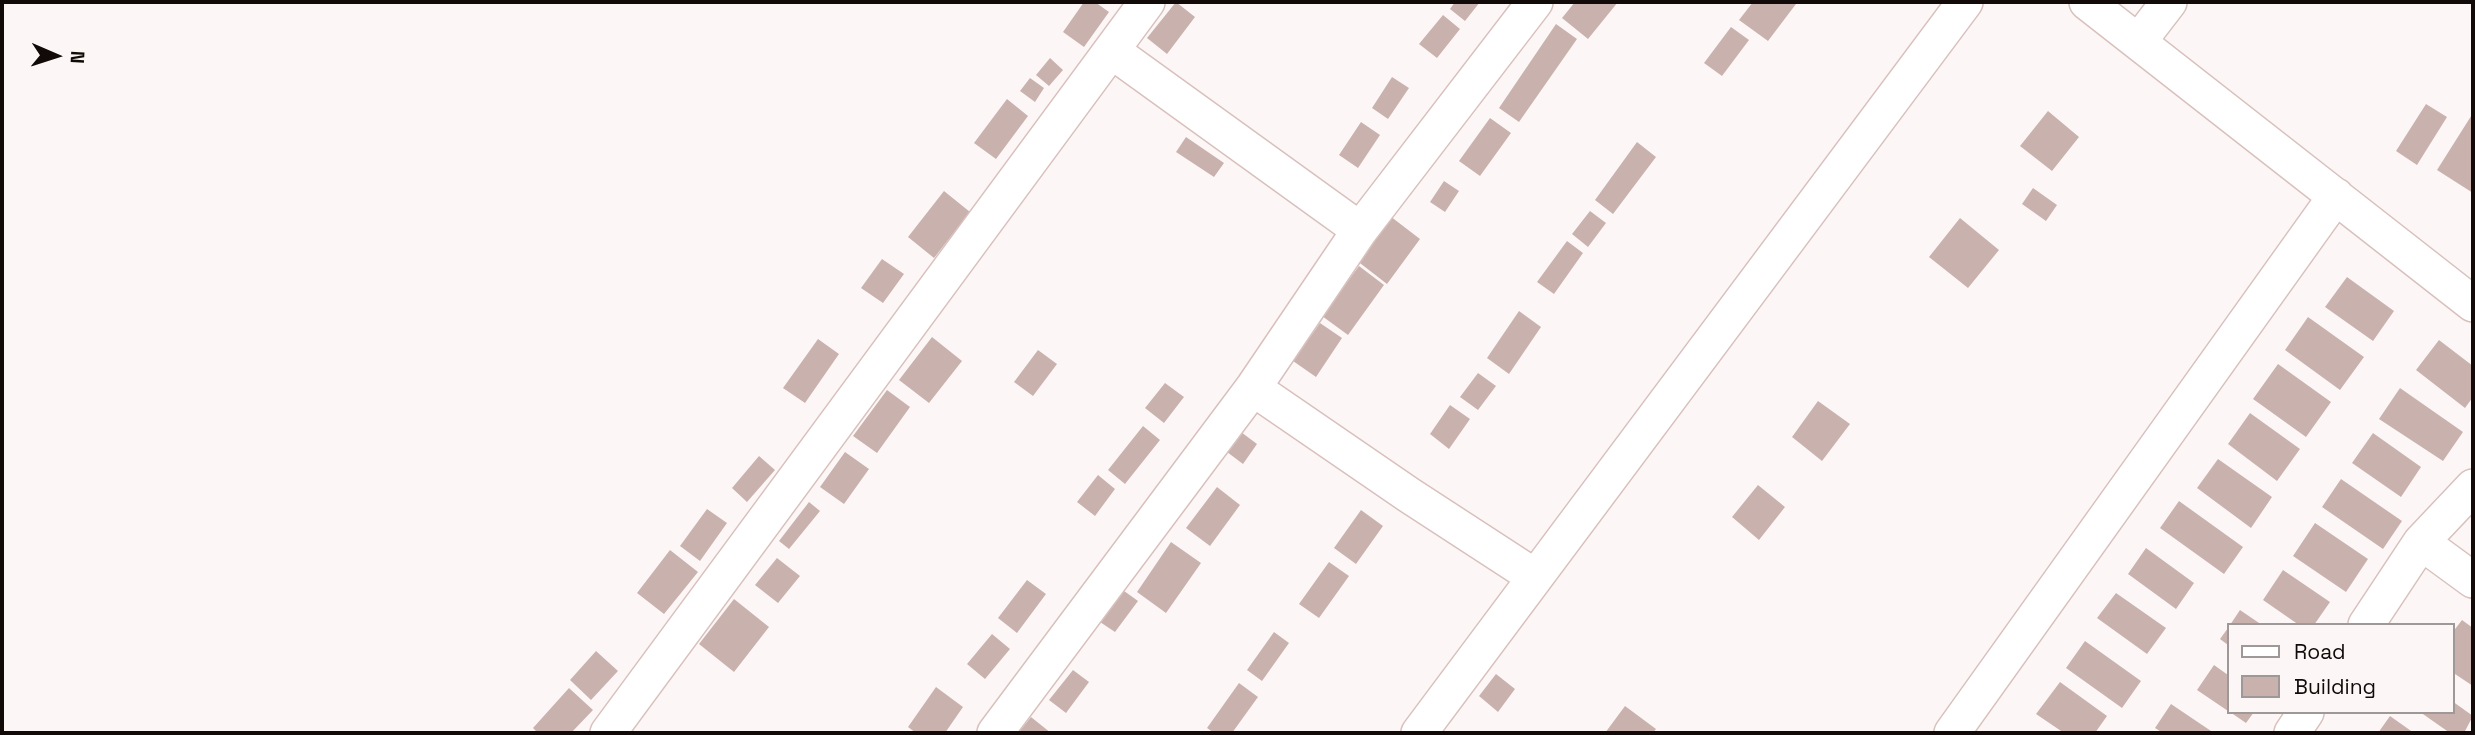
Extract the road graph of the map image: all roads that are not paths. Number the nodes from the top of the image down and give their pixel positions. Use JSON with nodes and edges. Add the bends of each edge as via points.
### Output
{"nodes":[{"id":1,"x":1147,"y":2,"type":"edge"},
{"id":2,"x":1535,"y":2,"type":"edge"},
{"id":3,"x":1965,"y":2,"type":"edge"},
{"id":4,"x":2087,"y":2,"type":"edge"},
{"id":5,"x":2169,"y":2,"type":"edge"},
{"id":6,"x":2139,"y":41,"type":"junction"},
{"id":7,"x":1112,"y":51,"type":"junction"},
{"id":8,"x":2336,"y":197,"type":"junction"},
{"id":9,"x":1360,"y":230,"type":"junction"},
{"id":10,"x":2473,"y":304,"type":"edge"},
{"id":11,"x":1253,"y":388,"type":"junction"},
{"id":12,"x":2473,"y":486,"type":"edge"},
{"id":13,"x":2421,"y":542,"type":"junction"},
{"id":14,"x":1535,"y":577,"type":"junction"},
{"id":15,"x":2473,"y":580,"type":"edge"},
{"id":16,"x":2366,"y":623,"type":"edge"},
{"id":17,"x":2305,"y":714,"type":"edge"},
{"id":18,"x":608,"y":733,"type":"edge"},
{"id":19,"x":995,"y":733,"type":"edge"},
{"id":20,"x":1419,"y":733,"type":"edge"},
{"id":21,"x":1952,"y":733,"type":"edge"},
{"id":22,"x":2292,"y":733,"type":"edge"}],
"edges":[{"from":1,"to":7,"type":"street"},
{"from":2,"to":9,"type":"street"},
{"from":3,"to":14,"type":"street"},
{"from":4,"to":6,"type":"street"},
{"from":5,"to":6,"type":"street"},
{"from":6,"to":8,"type":"street"},
{"from":7,"to":9,"type":"street"},
{"from":7,"to":18,"type":"street"},
{"from":8,"to":10,"type":"street"},
{"from":8,"to":21,"type":"street"},
{"from":9,"to":11,"type":"street"},
{"from":11,"to":14,"type":"street"},
{"from":11,"to":19,"type":"street"},
{"from":12,"to":13,"type":"street"},
{"from":13,"to":15,"type":"street"},
{"from":13,"to":16,"type":"street"},
{"from":14,"to":20,"type":"street"},
{"from":17,"to":22,"type":"street"}]}
